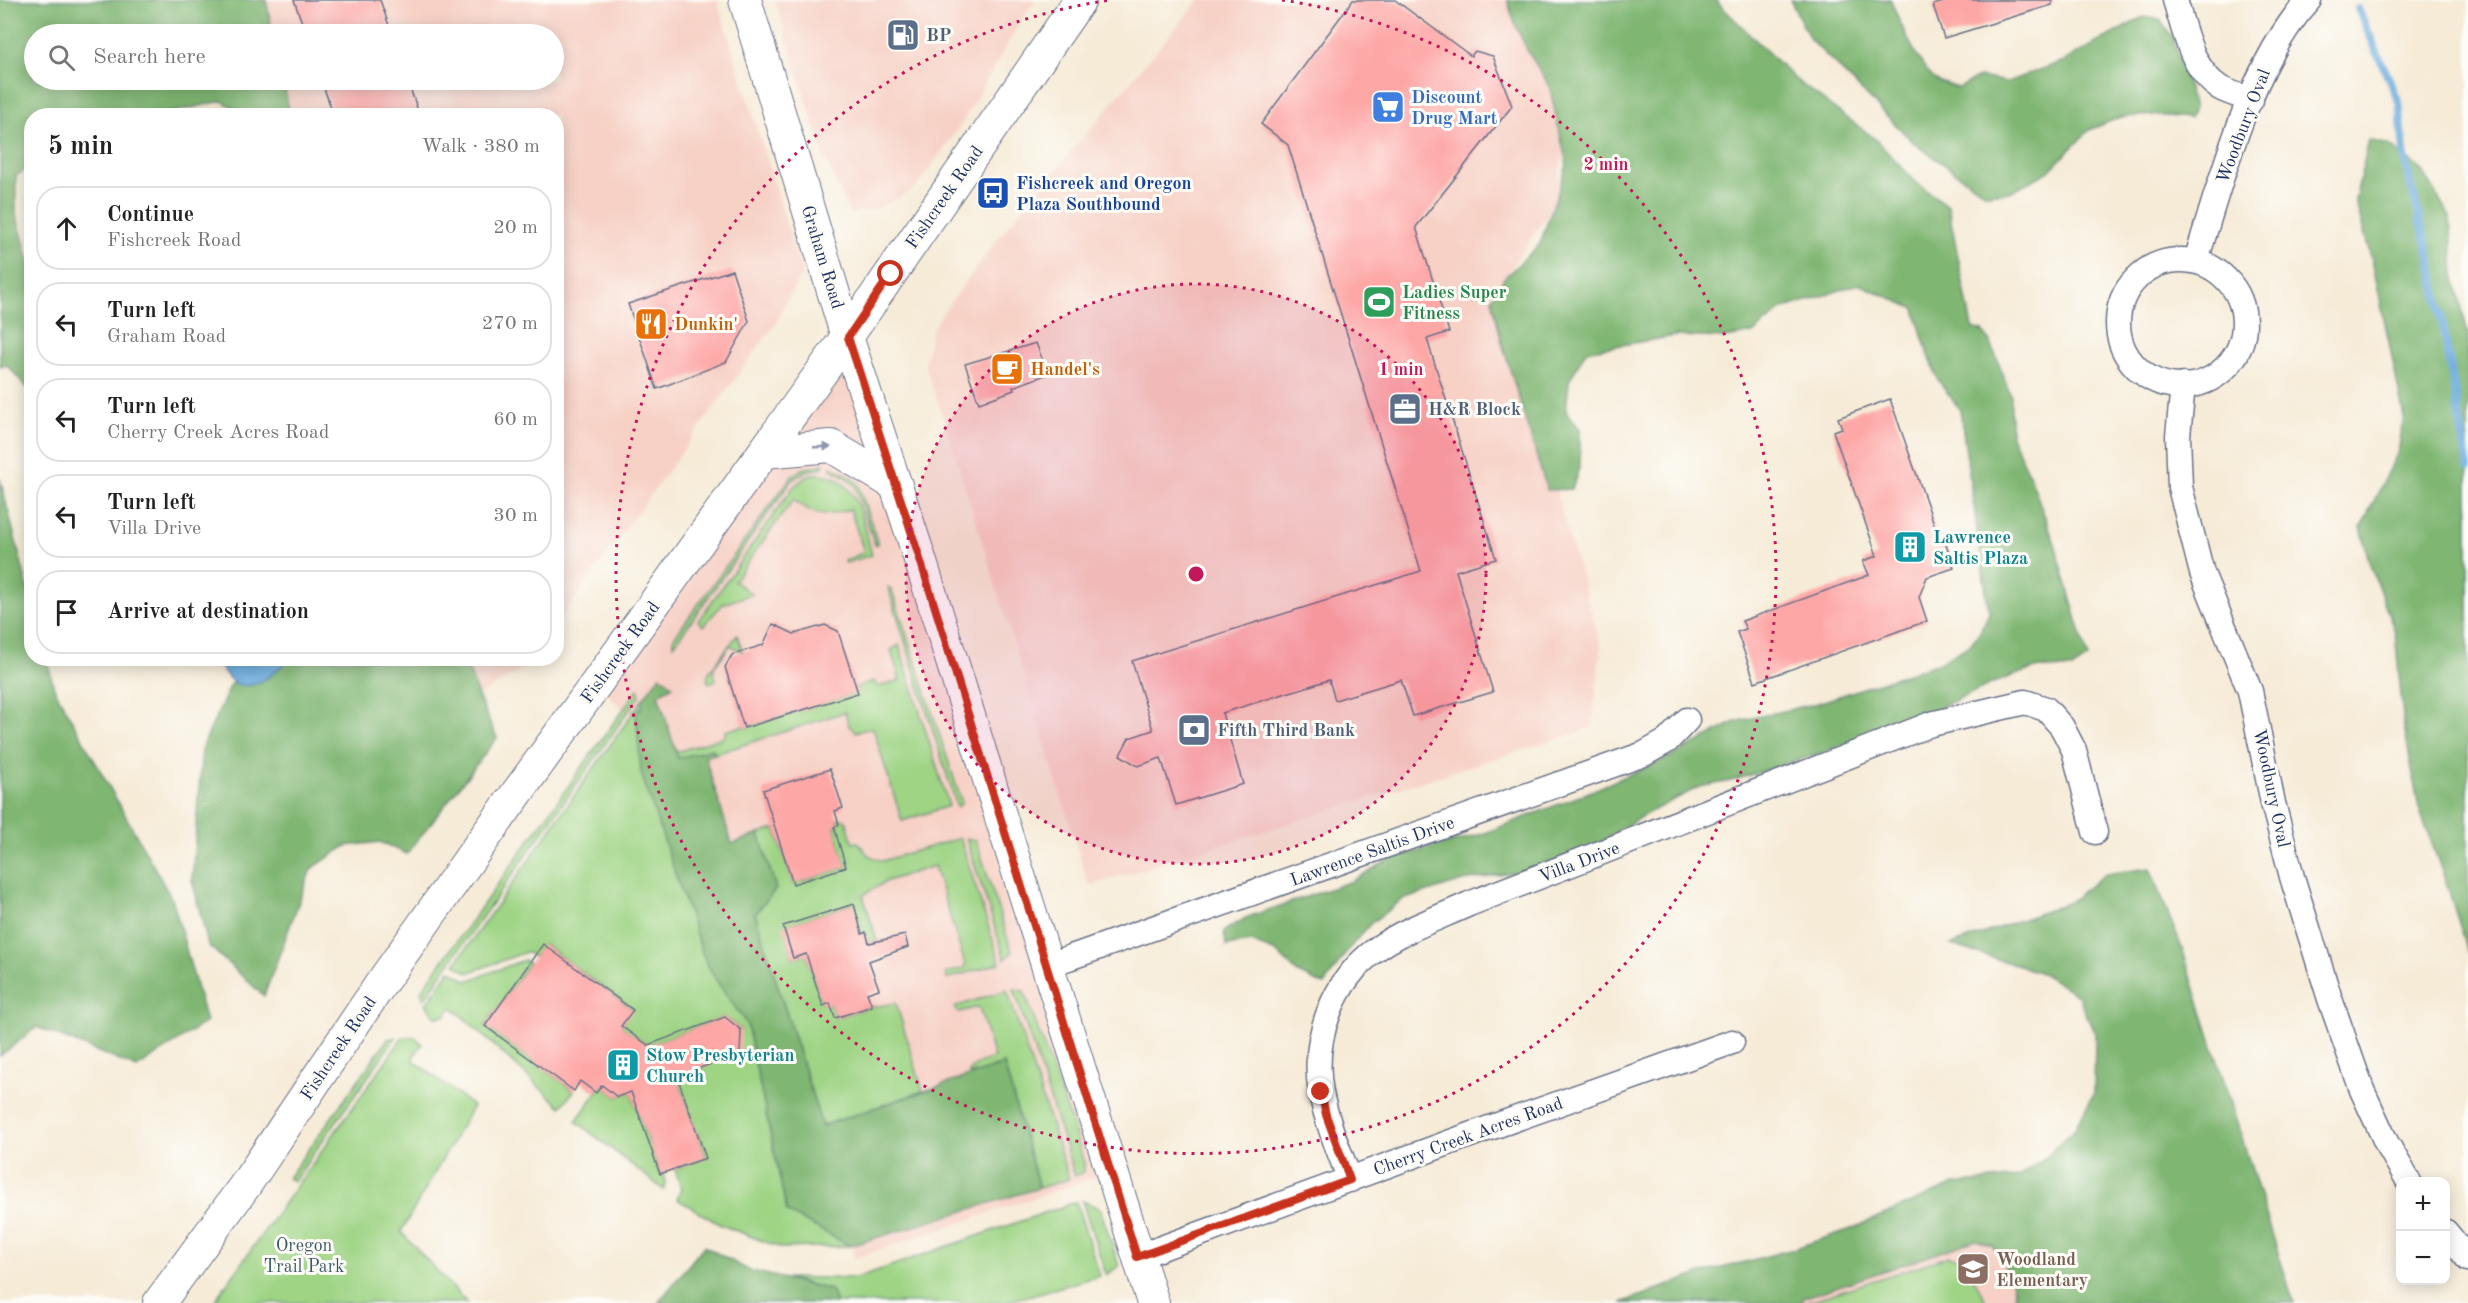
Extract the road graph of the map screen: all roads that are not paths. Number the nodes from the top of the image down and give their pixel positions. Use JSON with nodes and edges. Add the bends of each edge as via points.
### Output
{"nodes":[{"id":1,"x":745,"y":0,"type":"edge"},
{"id":2,"x":1080,"y":0,"type":"edge"},
{"id":3,"x":2175,"y":0,"type":"edge"},
{"id":4,"x":2309,"y":0,"type":"edge"},
{"id":5,"x":2251,"y":100,"type":"junction"},
{"id":6,"x":2196,"y":261,"type":"junction"},
{"id":7,"x":848,"y":337,"type":"junction"},
{"id":8,"x":2184,"y":385,"type":"junction"},
{"id":9,"x":764,"y":452,"type":"junction"},
{"id":10,"x":896,"y":485,"type":"junction"},
{"id":11,"x":1687,"y":720,"type":"dead end"},
{"id":12,"x":2095,"y":832,"type":"dead end"},
{"id":13,"x":1046,"y":966,"type":"junction"},
{"id":14,"x":1732,"y":1042,"type":"dead end"},
{"id":15,"x":2406,"y":1177,"type":"edge"},
{"id":16,"x":1350,"y":1180,"type":"junction"},
{"id":17,"x":2450,"y":1238,"type":"edge"},
{"id":18,"x":1137,"y":1257,"type":"junction"},
{"id":19,"x":2468,"y":1259,"type":"edge"},
{"id":20,"x":159,"y":1303,"type":"edge"},
{"id":21,"x":1153,"y":1303,"type":"edge"}],
"edges":[{"from":1,"to":7,"type":"main road","name":"Graham Road"},
{"from":2,"to":7,"type":"main road","name":"Fishcreek Road"},
{"from":3,"to":5,"type":"street","via":[[2195,57],[2206,76],[2220,88]]},
{"from":4,"to":5,"type":"street","name":"Woodbury Oval","via":[[2284,31]]},
{"from":5,"to":6,"type":"street","name":"Woodbury Oval","via":[[2228,157]]},
{"from":6,"to":8,"type":"street","via":[[2228,279],[2241,304],[2244,331],[2229,365],[2206,382]]},
{"from":6,"to":8,"type":"street","via":[[2169,261],[2140,275],[2122,297],[2116,319],[2118,341],[2134,366],[2172,385]]},
{"from":7,"to":9,"type":"main road","name":"Fishcreek Road"},
{"from":7,"to":10,"type":"main road","name":"Graham Road"},
{"from":8,"to":15,"type":"street","name":"Woodbury Oval","via":[[2178,436],[2180,487],[2202,573],[2250,691],[2292,877],[2330,999],[2362,1089]]},
{"from":9,"to":10,"type":"main road","one_way":true,"via":[[831,446]]},
{"from":9,"to":20,"type":"main road","name":"Fishcreek Road","via":[[380,985],[244,1187]]},
{"from":10,"to":13,"type":"main road","name":"Graham Road"},
{"from":11,"to":13,"type":"street","name":"Lawrence Saltis Drive","via":[[1667,741],[1644,754]]},
{"from":12,"to":16,"type":"street","name":"Villa Drive","via":[[2074,750],[2062,727],[2046,709],[2025,702],[1931,724],[1469,904],[1399,936],[1376,949],[1347,978],[1323,1028],[1319,1048],[1321,1092]]},
{"from":13,"to":18,"type":"main road","name":"Graham Road"},
{"from":14,"to":16,"type":"street","name":"Cherry Creek Acres Road"},
{"from":16,"to":18,"type":"street","name":"Cherry Creek Acres Road"},
{"from":17,"to":19,"type":"street"},
{"from":18,"to":21,"type":"main road","name":"Graham Road"}]}
